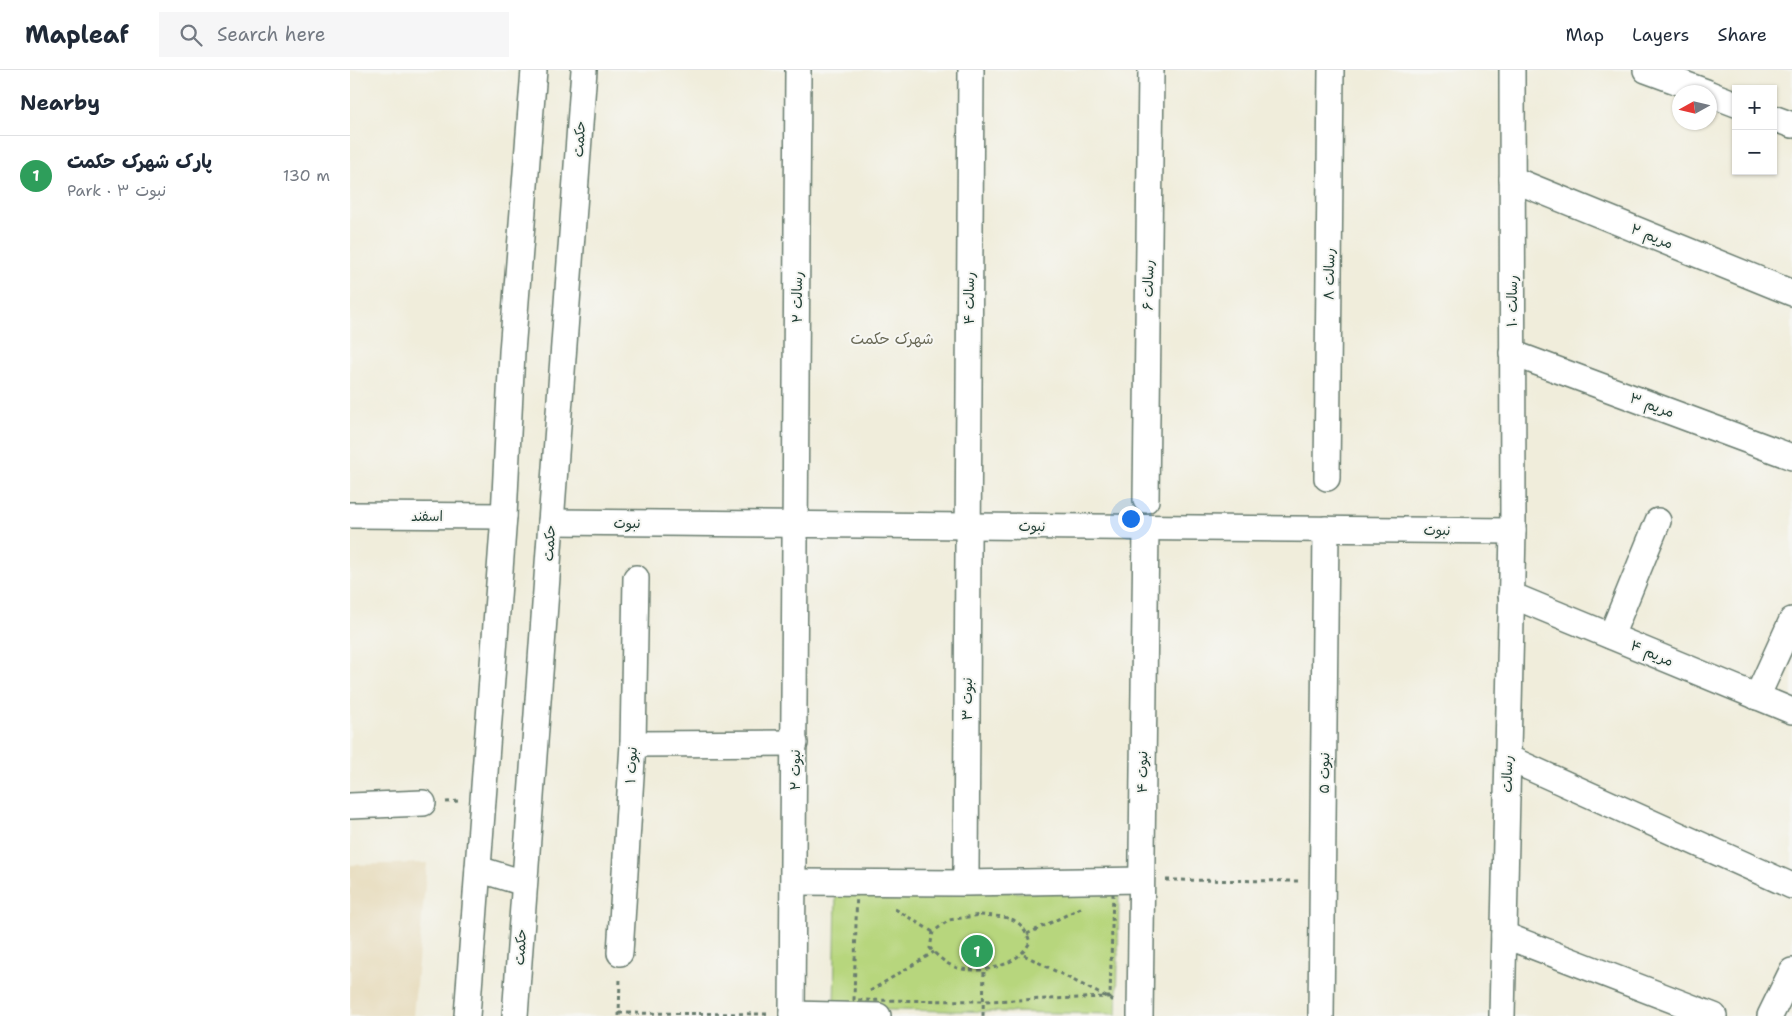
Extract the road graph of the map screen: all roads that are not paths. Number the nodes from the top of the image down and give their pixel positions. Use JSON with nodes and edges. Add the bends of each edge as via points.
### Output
{"nodes":[{"id":1,"x":534,"y":70,"type":"edge"},
{"id":2,"x":584,"y":70,"type":"edge"},
{"id":3,"x":798,"y":70,"type":"edge"},
{"id":4,"x":971,"y":70,"type":"edge"},
{"id":5,"x":1151,"y":70,"type":"edge"},
{"id":6,"x":1331,"y":70,"type":"edge"},
{"id":7,"x":1512,"y":70,"type":"edge"},
{"id":8,"x":1646,"y":70,"type":"edge"},
{"id":9,"x":1686,"y":85,"type":"edge"},
{"id":10,"x":1717,"y":97,"type":"edge"},
{"id":11,"x":1732,"y":102,"type":"edge"},
{"id":12,"x":1777,"y":119,"type":"edge"},
{"id":13,"x":1792,"y":125,"type":"edge"},
{"id":14,"x":1512,"y":179,"type":"junction"},
{"id":15,"x":1792,"y":293,"type":"edge"},
{"id":16,"x":1512,"y":353,"type":"junction"},
{"id":17,"x":1792,"y":457,"type":"edge"},
{"id":18,"x":1327,"y":478,"type":"dead end"},
{"id":19,"x":1146,"y":500,"type":"dead end"},
{"id":20,"x":350,"y":515,"type":"edge"},
{"id":21,"x":504,"y":516,"type":"junction"},
{"id":22,"x":1658,"y":521,"type":"dead end"},
{"id":23,"x":550,"y":522,"type":"junction"},
{"id":24,"x":796,"y":524,"type":"junction"},
{"id":25,"x":968,"y":526,"type":"junction"},
{"id":26,"x":1146,"y":528,"type":"junction"},
{"id":27,"x":1326,"y":529,"type":"junction"},
{"id":28,"x":1513,"y":531,"type":"junction"},
{"id":29,"x":636,"y":578,"type":"dead end"},
{"id":30,"x":1511,"y":595,"type":"junction"},
{"id":31,"x":1792,"y":620,"type":"edge"},
{"id":32,"x":1611,"y":636,"type":"junction"},
{"id":33,"x":1758,"y":697,"type":"junction"},
{"id":34,"x":1792,"y":712,"type":"edge"},
{"id":35,"x":795,"y":743,"type":"junction"},
{"id":36,"x":633,"y":744,"type":"junction"},
{"id":37,"x":1508,"y":758,"type":"junction"},
{"id":38,"x":422,"y":803,"type":"road end"},
{"id":39,"x":350,"y":806,"type":"edge"},
{"id":40,"x":478,"y":869,"type":"junction"},
{"id":41,"x":966,"y":872,"type":"dead end"},
{"id":42,"x":1141,"y":880,"type":"junction"},
{"id":43,"x":794,"y":882,"type":"junction"},
{"id":44,"x":524,"y":883,"type":"junction"},
{"id":45,"x":1792,"y":886,"type":"edge"},
{"id":46,"x":1504,"y":934,"type":"junction"},
{"id":47,"x":620,"y":953,"type":"road end"},
{"id":48,"x":1792,"y":971,"type":"edge"},
{"id":49,"x":845,"y":1008,"type":"edge"},
{"id":50,"x":1131,"y":1011,"type":"edge"},
{"id":51,"x":792,"y":1015,"type":"edge"},
{"id":52,"x":467,"y":1016,"type":"edge"},
{"id":53,"x":515,"y":1016,"type":"edge"},
{"id":54,"x":878,"y":1016,"type":"edge"},
{"id":55,"x":1321,"y":1016,"type":"edge"},
{"id":56,"x":1502,"y":1016,"type":"edge"},
{"id":57,"x":1714,"y":1016,"type":"edge"},
{"id":58,"x":1770,"y":1016,"type":"edge"}],
"edges":[{"from":1,"to":21,"type":"street","via":[[512,352]]},
{"from":2,"to":23,"type":"street","name":"حکمت"},
{"from":3,"to":24,"type":"street","name":"رسالت ۲"},
{"from":4,"to":25,"type":"street","name":"رسالت ۴"},
{"from":5,"to":19,"type":"street","name":"رسالت ۶"},
{"from":6,"to":18,"type":"street","name":"رسالت ۸"},
{"from":7,"to":14,"type":"street","name":"رسالت ۱۰"},
{"from":8,"to":9,"type":"street"},
{"from":10,"to":11,"type":"street"},
{"from":12,"to":13,"type":"street"},
{"from":14,"to":15,"type":"street","name":"مریم ۲"},
{"from":14,"to":16,"type":"street","name":"رسالت ۱۰"},
{"from":16,"to":17,"type":"street","name":"مریم ۳"},
{"from":16,"to":28,"type":"street","name":"رسالت ۱۰"},
{"from":20,"to":21,"type":"street","name":"اسفند"},
{"from":21,"to":40,"type":"street"},
{"from":22,"to":32,"type":"street"},
{"from":23,"to":24,"type":"street","name":"نبوت"},
{"from":23,"to":44,"type":"street","name":"حکمت"},
{"from":24,"to":25,"type":"street","name":"نبوت"},
{"from":24,"to":35,"type":"street","name":"نبوت ۲"},
{"from":25,"to":26,"type":"street","name":"نبوت"},
{"from":25,"to":41,"type":"street","name":"نبوت ۳"},
{"from":26,"to":27,"type":"street","name":"نبوت"},
{"from":26,"to":42,"type":"street","name":"نبوت ۴"},
{"from":27,"to":28,"type":"street","name":"نبوت"},
{"from":27,"to":55,"type":"street","name":"نبوت ۵"},
{"from":28,"to":30,"type":"street","name":"رسالت"},
{"from":29,"to":36,"type":"street","name":"نبوت ۱"},
{"from":30,"to":32,"type":"street","name":"مریم ۴"},
{"from":30,"to":37,"type":"street","name":"رسالت"},
{"from":31,"to":33,"type":"street"},
{"from":32,"to":33,"type":"street","name":"مریم ۴"},
{"from":33,"to":34,"type":"street","name":"مریم ۴"},
{"from":35,"to":36,"type":"street"},
{"from":35,"to":43,"type":"street","name":"نبوت ۲"},
{"from":36,"to":47,"type":"street","name":"نبوت ۱"},
{"from":37,"to":45,"type":"street"},
{"from":37,"to":46,"type":"street","name":"رسالت"},
{"from":38,"to":39,"type":"street"},
{"from":40,"to":44,"type":"street"},
{"from":40,"to":52,"type":"street"},
{"from":42,"to":43,"type":"street"},
{"from":42,"to":50,"type":"street","name":"نبوت ۴"},
{"from":43,"to":51,"type":"street","name":"نبوت ۲"},
{"from":44,"to":53,"type":"street","name":"حکمت"},
{"from":46,"to":56,"type":"street","name":"رسالت"},
{"from":46,"to":57,"type":"street"},
{"from":48,"to":58,"type":"street"},
{"from":49,"to":51,"type":"street"},
{"from":49,"to":54,"type":"street"}]}
